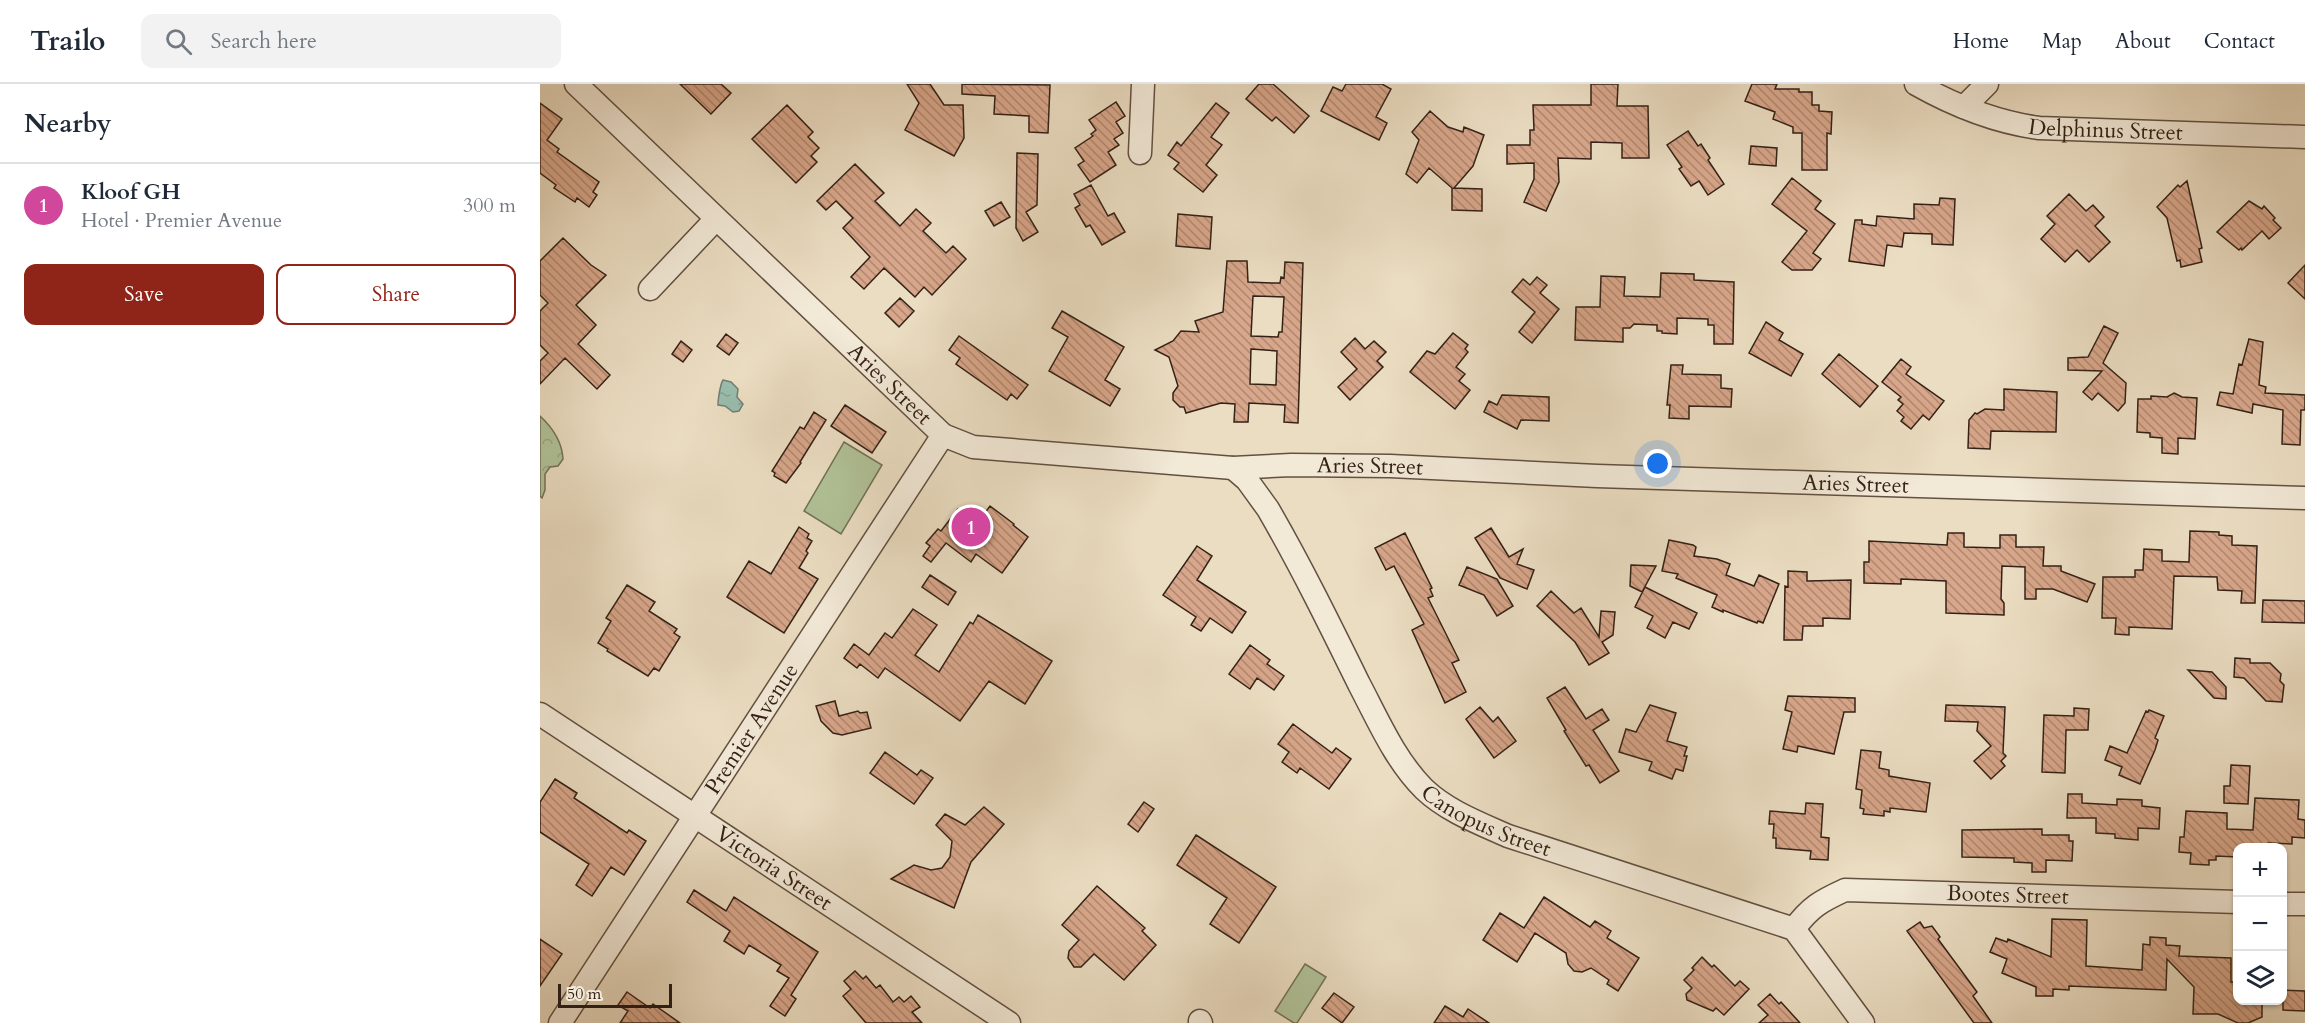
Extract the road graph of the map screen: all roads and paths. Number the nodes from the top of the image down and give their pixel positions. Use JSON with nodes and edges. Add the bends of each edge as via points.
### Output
{"nodes":[{"id":1,"x":576,"y":84,"type":"edge"},
{"id":2,"x":1143,"y":84,"type":"edge"},
{"id":3,"x":1987,"y":84,"type":"edge"},
{"id":4,"x":1925,"y":87,"type":"edge"},
{"id":5,"x":1964,"y":107,"type":"junction"},
{"id":6,"x":2305,"y":137,"type":"edge"},
{"id":7,"x":1140,"y":153,"type":"dead end"},
{"id":8,"x":716,"y":219,"type":"junction"},
{"id":9,"x":650,"y":289,"type":"dead end"},
{"id":10,"x":943,"y":435,"type":"junction"},
{"id":11,"x":1233,"y":468,"type":"junction"},
{"id":12,"x":2305,"y":498,"type":"edge"},
{"id":13,"x":540,"y":714,"type":"edge"},
{"id":14,"x":696,"y":816,"type":"junction"},
{"id":15,"x":2233,"y":902,"type":"edge"},
{"id":16,"x":2287,"y":904,"type":"edge"},
{"id":17,"x":2305,"y":904,"type":"edge"},
{"id":18,"x":1794,"y":929,"type":"junction"},
{"id":19,"x":560,"y":1023,"type":"edge"},
{"id":20,"x":1009,"y":1023,"type":"edge"},
{"id":21,"x":1863,"y":1023,"type":"edge"}],
"edges":[{"from":1,"to":8,"type":"street","name":"Aries Street"},
{"from":2,"to":7,"type":"street"},
{"from":3,"to":5,"type":"street"},
{"from":4,"to":5,"type":"street","name":"Delphinus Street"},
{"from":5,"to":6,"type":"street","name":"Delphinus Street","via":[[2013,125],[2039,128]]},
{"from":8,"to":9,"type":"street"},
{"from":8,"to":10,"type":"street","name":"Aries Street"},
{"from":10,"to":11,"type":"street","name":"Aries Street","via":[[973,447],[1002,451]]},
{"from":10,"to":14,"type":"street","name":"Premier Avenue"},
{"from":11,"to":12,"type":"street","name":"Aries Street","via":[[1390,466]]},
{"from":11,"to":18,"type":"street","name":"Canopus Street","via":[[1256,491],[1277,524],[1403,763],[1437,800],[1508,836]]},
{"from":13,"to":14,"type":"street","name":"Victoria Street"},
{"from":14,"to":19,"type":"street","name":"Premier Avenue"},
{"from":14,"to":20,"type":"street","name":"Victoria Street"},
{"from":15,"to":18,"type":"street","name":"Bootes Street","via":[[1845,890],[1817,903]]},
{"from":16,"to":17,"type":"street"},
{"from":18,"to":21,"type":"street"}]}
